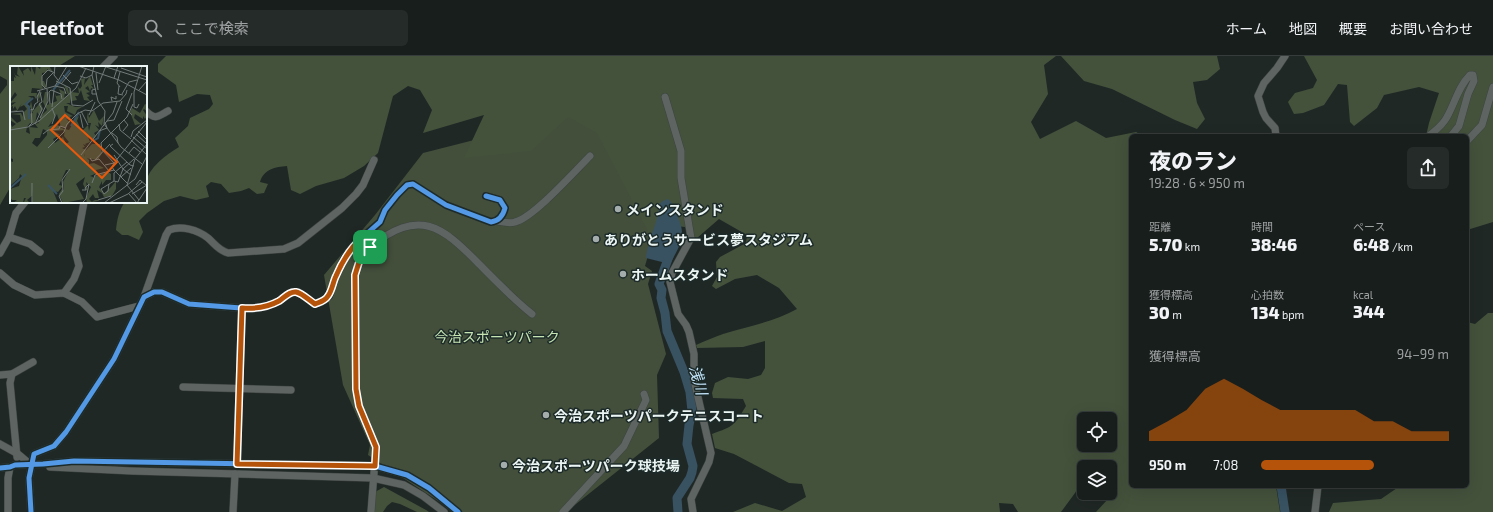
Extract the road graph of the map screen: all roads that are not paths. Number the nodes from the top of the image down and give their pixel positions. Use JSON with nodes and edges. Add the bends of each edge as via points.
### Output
{"nodes":[{"id":1,"x":114,"y":56,"type":"edge"},
{"id":2,"x":1285,"y":56,"type":"edge"},
{"id":3,"x":104,"y":66,"type":"edge"},
{"id":4,"x":1493,"y":87,"type":"edge"},
{"id":5,"x":665,"y":97,"type":"dead end"},
{"id":6,"x":168,"y":111,"type":"dead end"},
{"id":7,"x":147,"y":112,"type":"edge"},
{"id":8,"x":1276,"y":134,"type":"edge"},
{"id":9,"x":1431,"y":134,"type":"edge"},
{"id":10,"x":1453,"y":134,"type":"edge"},
{"id":11,"x":1469,"y":139,"type":"edge"},
{"id":12,"x":590,"y":156,"type":"dead end"},
{"id":13,"x":374,"y":160,"type":"dead end"},
{"id":14,"x":486,"y":196,"type":"dead end"},
{"id":15,"x":24,"y":203,"type":"edge"},
{"id":16,"x":84,"y":203,"type":"edge"},
{"id":17,"x":497,"y":221,"type":"junction"},
{"id":18,"x":9,"y":237,"type":"junction"},
{"id":19,"x":362,"y":238,"type":"junction"},
{"id":20,"x":370,"y":247,"type":"junction"},
{"id":21,"x":0,"y":252,"type":"edge"},
{"id":22,"x":40,"y":252,"type":"dead end"},
{"id":23,"x":0,"y":273,"type":"edge"},
{"id":24,"x":64,"y":293,"type":"junction"},
{"id":25,"x":144,"y":296,"type":"junction"},
{"id":26,"x":138,"y":306,"type":"junction"},
{"id":27,"x":242,"y":308,"type":"junction"},
{"id":28,"x":532,"y":314,"type":"dead end"},
{"id":29,"x":33,"y":362,"type":"dead end"},
{"id":30,"x":12,"y":374,"type":"junction"},
{"id":31,"x":0,"y":375,"type":"edge"},
{"id":32,"x":183,"y":387,"type":"dead end"},
{"id":33,"x":239,"y":388,"type":"junction"},
{"id":34,"x":292,"y":390,"type":"dead end"},
{"id":35,"x":644,"y":394,"type":"dead end"},
{"id":36,"x":0,"y":444,"type":"edge"},
{"id":37,"x":18,"y":454,"type":"junction"},
{"id":38,"x":237,"y":464,"type":"junction"},
{"id":39,"x":31,"y":465,"type":"junction"},
{"id":40,"x":13,"y":466,"type":"junction"},
{"id":41,"x":375,"y":466,"type":"junction"},
{"id":42,"x":0,"y":468,"type":"edge"},
{"id":43,"x":235,"y":474,"type":"junction"},
{"id":44,"x":373,"y":478,"type":"junction"},
{"id":45,"x":1318,"y":488,"type":"edge"},
{"id":46,"x":8,"y":512,"type":"edge"},
{"id":47,"x":31,"y":512,"type":"edge"},
{"id":48,"x":233,"y":512,"type":"edge"},
{"id":49,"x":371,"y":512,"type":"edge"},
{"id":50,"x":444,"y":512,"type":"edge"},
{"id":51,"x":458,"y":512,"type":"edge"},
{"id":52,"x":563,"y":512,"type":"edge"},
{"id":53,"x":693,"y":512,"type":"edge"},
{"id":54,"x":1316,"y":512,"type":"edge"}],
"edges":[{"from":1,"to":3,"type":"street"},
{"from":2,"to":8,"type":"street","via":[[1264,83],[1258,96],[1263,112],[1275,128]]},
{"from":4,"to":11,"type":"street","via":[[1482,125]]},
{"from":5,"to":53,"type":"street","via":[[681,151],[681,178],[691,238],[672,273],[670,282],[678,314],[689,332],[694,354],[694,380],[711,454],[691,499]]},
{"from":6,"to":7,"type":"street","via":[[156,117]]},
{"from":9,"to":10,"type":"street","via":[[1447,117],[1463,82],[1473,75],[1474,81],[1459,126]]},
{"from":12,"to":17,"type":"street","via":[[529,216],[515,223]]},
{"from":13,"to":25,"type":"street","via":[[364,185],[342,208],[298,243],[284,249],[228,253],[191,229],[169,230]]},
{"from":14,"to":17,"type":"street","via":[[500,200],[505,208],[504,215]]},
{"from":15,"to":18,"type":"street","via":[[16,213]]},
{"from":16,"to":24,"type":"street","via":[[75,250],[79,266]]},
{"from":17,"to":19,"type":"street","via":[[491,222],[446,205],[413,184],[407,185],[397,195],[380,222]]},
{"from":18,"to":21,"type":"street"},
{"from":18,"to":22,"type":"street","via":[[30,244]]},
{"from":19,"to":20,"type":"street"},
{"from":19,"to":27,"type":"street","via":[[345,257],[329,296],[323,301],[315,304],[298,292],[292,292],[266,306]]},
{"from":20,"to":28,"type":"street","via":[[400,228],[421,225],[437,228],[457,241]]},
{"from":20,"to":41,"type":"street","via":[[360,259],[355,275],[356,389],[359,406],[376,447]]},
{"from":23,"to":24,"type":"street","via":[[14,285],[35,295]]},
{"from":24,"to":26,"type":"street","via":[[82,302],[97,317]]},
{"from":25,"to":26,"type":"street"},
{"from":25,"to":27,"type":"street","via":[[162,292],[189,304]]},
{"from":26,"to":39,"type":"street","via":[[114,359],[66,432],[54,446],[34,454]]},
{"from":27,"to":33,"type":"street"},
{"from":29,"to":30,"type":"street"},
{"from":30,"to":31,"type":"street"},
{"from":30,"to":37,"type":"street","via":[[10,383]]},
{"from":32,"to":33,"type":"street"},
{"from":33,"to":34,"type":"street"},
{"from":33,"to":38,"type":"street"},
{"from":35,"to":52,"type":"street","via":[[646,400],[624,446]]},
{"from":36,"to":37,"type":"street"},
{"from":37,"to":39,"type":"street"},
{"from":37,"to":40,"type":"street"},
{"from":38,"to":39,"type":"street","via":[[74,461]]},
{"from":38,"to":41,"type":"street"},
{"from":39,"to":40,"type":"street"},
{"from":39,"to":43,"type":"street","via":[[117,471]]},
{"from":39,"to":47,"type":"street"},
{"from":40,"to":42,"type":"street"},
{"from":40,"to":46,"type":"street","via":[[8,478]]},
{"from":41,"to":44,"type":"street"},
{"from":41,"to":51,"type":"street","via":[[407,475],[430,488]]},
{"from":43,"to":44,"type":"street"},
{"from":43,"to":48,"type":"street"},
{"from":44,"to":49,"type":"street"},
{"from":44,"to":50,"type":"street","via":[[404,485]]},
{"from":45,"to":54,"type":"street"}]}
